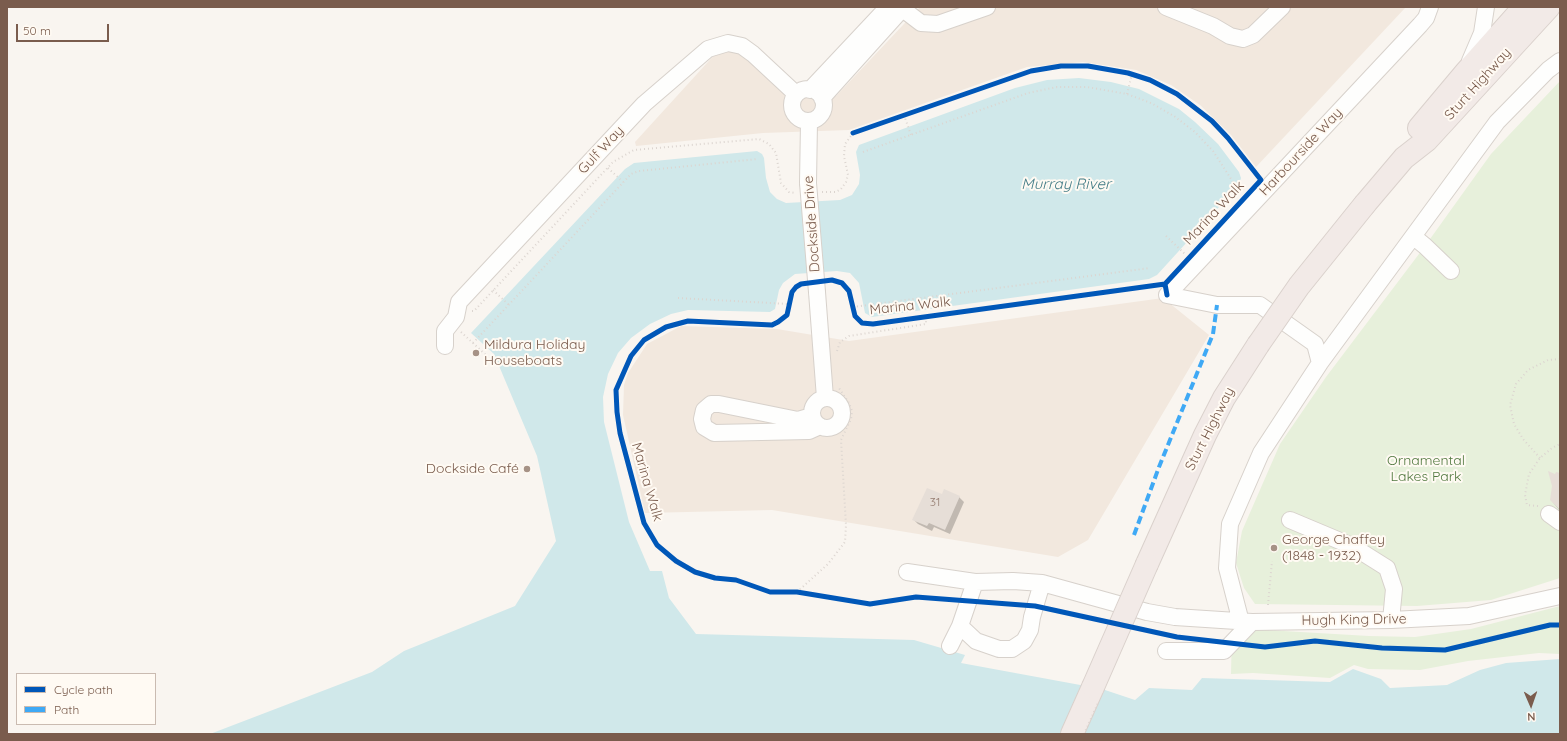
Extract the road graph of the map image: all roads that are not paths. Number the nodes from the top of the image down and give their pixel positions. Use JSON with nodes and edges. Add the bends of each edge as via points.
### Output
{"nodes":[{"id":1,"x":899,"y":7,"type":"edge"},
{"id":2,"x":987,"y":7,"type":"edge"},
{"id":3,"x":1166,"y":7,"type":"edge"},
{"id":4,"x":1282,"y":7,"type":"edge"},
{"id":5,"x":1430,"y":7,"type":"edge"},
{"id":6,"x":1486,"y":7,"type":"edge"},
{"id":7,"x":1526,"y":7,"type":"edge"},
{"id":8,"x":1549,"y":7,"type":"edge"},
{"id":9,"x":1522,"y":36,"type":"junction"},
{"id":10,"x":1560,"y":61,"type":"edge"},
{"id":11,"x":1466,"y":72,"type":"junction"},
{"id":12,"x":810,"y":94,"type":"junction"},
{"id":13,"x":809,"y":122,"type":"junction"},
{"id":14,"x":1404,"y":158,"type":"junction"},
{"id":15,"x":1414,"y":237,"type":"junction"},
{"id":16,"x":1451,"y":271,"type":"dead end"},
{"id":17,"x":450,"y":340,"type":"road end"},
{"id":18,"x":1320,"y":363,"type":"junction"},
{"id":19,"x":825,"y":398,"type":"junction"},
{"id":20,"x":816,"y":421,"type":"junction"},
{"id":21,"x":1290,"y":520,"type":"dead end"},
{"id":22,"x":907,"y":572,"type":"dead end"},
{"id":23,"x":975,"y":582,"type":"junction"},
{"id":24,"x":1042,"y":583,"type":"junction"},
{"id":25,"x":1560,"y":596,"type":"edge"},
{"id":26,"x":1391,"y":620,"type":"junction"},
{"id":27,"x":1246,"y":622,"type":"junction"},
{"id":28,"x":960,"y":626,"type":"junction"},
{"id":29,"x":950,"y":646,"type":"dead end"},
{"id":30,"x":1166,"y":651,"type":"dead end"},
{"id":31,"x":1072,"y":734,"type":"edge"}],
"edges":[{"from":1,"to":2,"type":"street","via":[[921,23],[938,24]]},
{"from":1,"to":12,"type":"street"},
{"from":3,"to":4,"type":"street","via":[[1213,26],[1230,36],[1243,39],[1253,36]]},
{"from":5,"to":18,"type":"street","name":"Harbourside Way","via":[[1420,25],[1166,295],[1217,305],[1260,306],[1314,344]]},
{"from":6,"to":11,"type":"street","via":[[1482,33]]},
{"from":7,"to":9,"type":"street","via":[[1527,23]]},
{"from":7,"to":11,"type":"highway","name":"Sturt Highway"},
{"from":8,"to":9,"type":"highway","name":"Sturt Highway"},
{"from":9,"to":14,"type":"highway","name":"Sturt Highway","via":[[1428,140]]},
{"from":10,"to":15,"type":"street","via":[[1497,122]]},
{"from":11,"to":14,"type":"highway","name":"Sturt Highway","via":[[1414,135]]},
{"from":12,"to":13,"type":"street","via":[[824,108],[819,118]]},
{"from":12,"to":13,"type":"street","via":[[792,104],[795,114],[803,121]]},
{"from":12,"to":17,"type":"street","name":"Gulf Way","via":[[742,46],[728,43],[708,49],[644,104],[465,295],[459,302],[456,317],[445,331]]},
{"from":13,"to":19,"type":"street","name":"Dockside Drive","bridge":true,"via":[[809,190]]},
{"from":14,"to":31,"type":"highway","name":"Sturt Highway","bridge":true,"via":[[1299,286],[1224,398],[1205,435]]},
{"from":15,"to":16,"type":"street"},
{"from":15,"to":18,"type":"street"},
{"from":18,"to":27,"type":"street","via":[[1261,453],[1230,524],[1227,568]]},
{"from":19,"to":20,"type":"street","via":[[817,401],[812,408]]},
{"from":19,"to":20,"type":"street","via":[[839,404],[842,411],[841,419],[828,428]]},
{"from":20,"to":20,"type":"street","via":[[809,431],[714,433],[704,427],[702,419],[704,410],[711,404],[719,404],[798,420]]},
{"from":21,"to":26,"type":"street","via":[[1352,546],[1387,568],[1394,589]]},
{"from":22,"to":23,"type":"street","name":"Hugh King Drive"},
{"from":23,"to":24,"type":"street","name":"Hugh King Drive"},
{"from":23,"to":28,"type":"street"},
{"from":24,"to":27,"type":"street","name":"Hugh King Drive","via":[[1175,618]]},
{"from":24,"to":28,"type":"street","via":[[1030,630],[1024,641],[1012,648],[999,649],[976,641]]},
{"from":25,"to":26,"type":"street","name":"Hugh King Drive","via":[[1469,616]]},
{"from":26,"to":27,"type":"street","name":"Hugh King Drive"},
{"from":27,"to":30,"type":"street","via":[[1224,651]]},
{"from":28,"to":29,"type":"street"}]}
